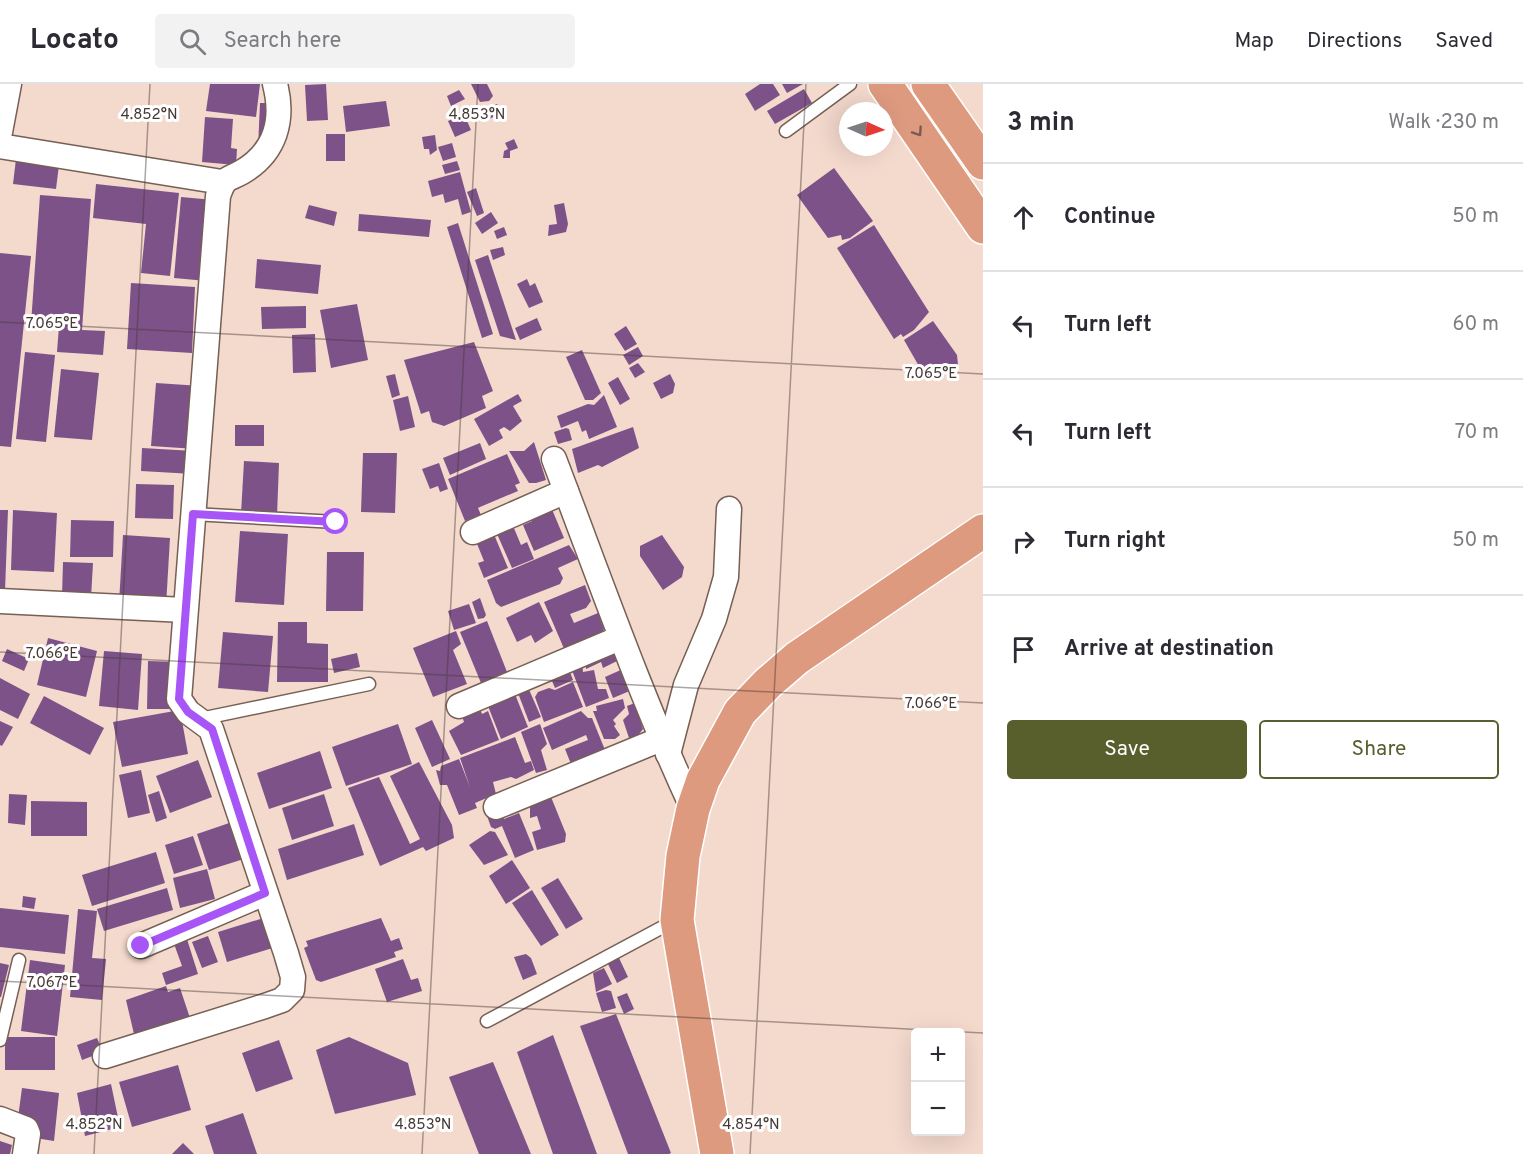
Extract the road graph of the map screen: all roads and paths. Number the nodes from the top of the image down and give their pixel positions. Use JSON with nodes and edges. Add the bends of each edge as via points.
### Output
{"nodes":[{"id":1,"x":9,"y":84,"type":"edge"},
{"id":2,"x":275,"y":84,"type":"edge"},
{"id":3,"x":850,"y":84,"type":"edge"},
{"id":4,"x":885,"y":84,"type":"edge"},
{"id":5,"x":937,"y":90,"type":"edge"},
{"id":6,"x":786,"y":131,"type":"dead end"},
{"id":7,"x":0,"y":132,"type":"edge"},
{"id":8,"x":0,"y":146,"type":"edge"},
{"id":9,"x":983,"y":163,"type":"edge"},
{"id":10,"x":222,"y":183,"type":"junction"},
{"id":11,"x":983,"y":227,"type":"edge"},
{"id":12,"x":554,"y":459,"type":"dead end"},
{"id":13,"x":566,"y":491,"type":"junction"},
{"id":14,"x":729,"y":509,"type":"dead end"},
{"id":15,"x":193,"y":514,"type":"junction"},
{"id":16,"x":336,"y":522,"type":"dead end"},
{"id":17,"x":983,"y":531,"type":"edge"},
{"id":18,"x":473,"y":532,"type":"dead end"},
{"id":19,"x":0,"y":601,"type":"edge"},
{"id":20,"x":185,"y":610,"type":"junction"},
{"id":21,"x":620,"y":638,"type":"junction"},
{"id":22,"x":369,"y":684,"type":"dead end"},
{"id":23,"x":459,"y":706,"type":"dead end"},
{"id":24,"x":199,"y":719,"type":"junction"},
{"id":25,"x":664,"y":746,"type":"junction"},
{"id":26,"x":496,"y":807,"type":"dead end"},
{"id":27,"x":693,"y":809,"type":"junction"},
{"id":28,"x":265,"y":893,"type":"junction"},
{"id":29,"x":677,"y":920,"type":"junction"},
{"id":30,"x":141,"y":946,"type":"dead end"},
{"id":31,"x":19,"y":960,"type":"dead end"},
{"id":32,"x":487,"y":1022,"type":"dead end"},
{"id":33,"x":0,"y":1040,"type":"edge"},
{"id":34,"x":105,"y":1056,"type":"dead end"},
{"id":35,"x":0,"y":1119,"type":"edge"},
{"id":36,"x":25,"y":1154,"type":"edge"},
{"id":37,"x":717,"y":1154,"type":"edge"}],
"edges":[{"from":1,"to":7,"type":"street"},
{"from":2,"to":10,"type":"street","via":[[279,100],[276,135],[261,156]]},
{"from":3,"to":6,"type":"lane"},
{"from":4,"to":11,"type":"highway","one_way":true},
{"from":5,"to":9,"type":"highway"},
{"from":8,"to":10,"type":"street"},
{"from":10,"to":15,"type":"street"},
{"from":12,"to":13,"type":"street"},
{"from":13,"to":18,"type":"street"},
{"from":13,"to":21,"type":"street"},
{"from":14,"to":25,"type":"street","via":[[726,577],[714,619]]},
{"from":15,"to":16,"type":"lane"},
{"from":15,"to":20,"type":"street"},
{"from":17,"to":27,"type":"highway","via":[[797,658],[768,683],[740,712],[703,780]]},
{"from":19,"to":20,"type":"street"},
{"from":20,"to":24,"type":"street","via":[[179,699]]},
{"from":21,"to":23,"type":"street"},
{"from":21,"to":25,"type":"street"},
{"from":22,"to":24,"type":"lane"},
{"from":24,"to":28,"type":"street","via":[[212,729]]},
{"from":25,"to":26,"type":"street"},
{"from":25,"to":27,"type":"street"},
{"from":27,"to":29,"type":"highway","via":[[683,856]]},
{"from":28,"to":30,"type":"street"},
{"from":28,"to":34,"type":"street","via":[[293,977],[288,996]]},
{"from":29,"to":32,"type":"lane"},
{"from":29,"to":37,"type":"highway"},
{"from":31,"to":33,"type":"lane"},
{"from":35,"to":36,"type":"street","via":[[26,1129]]}]}
